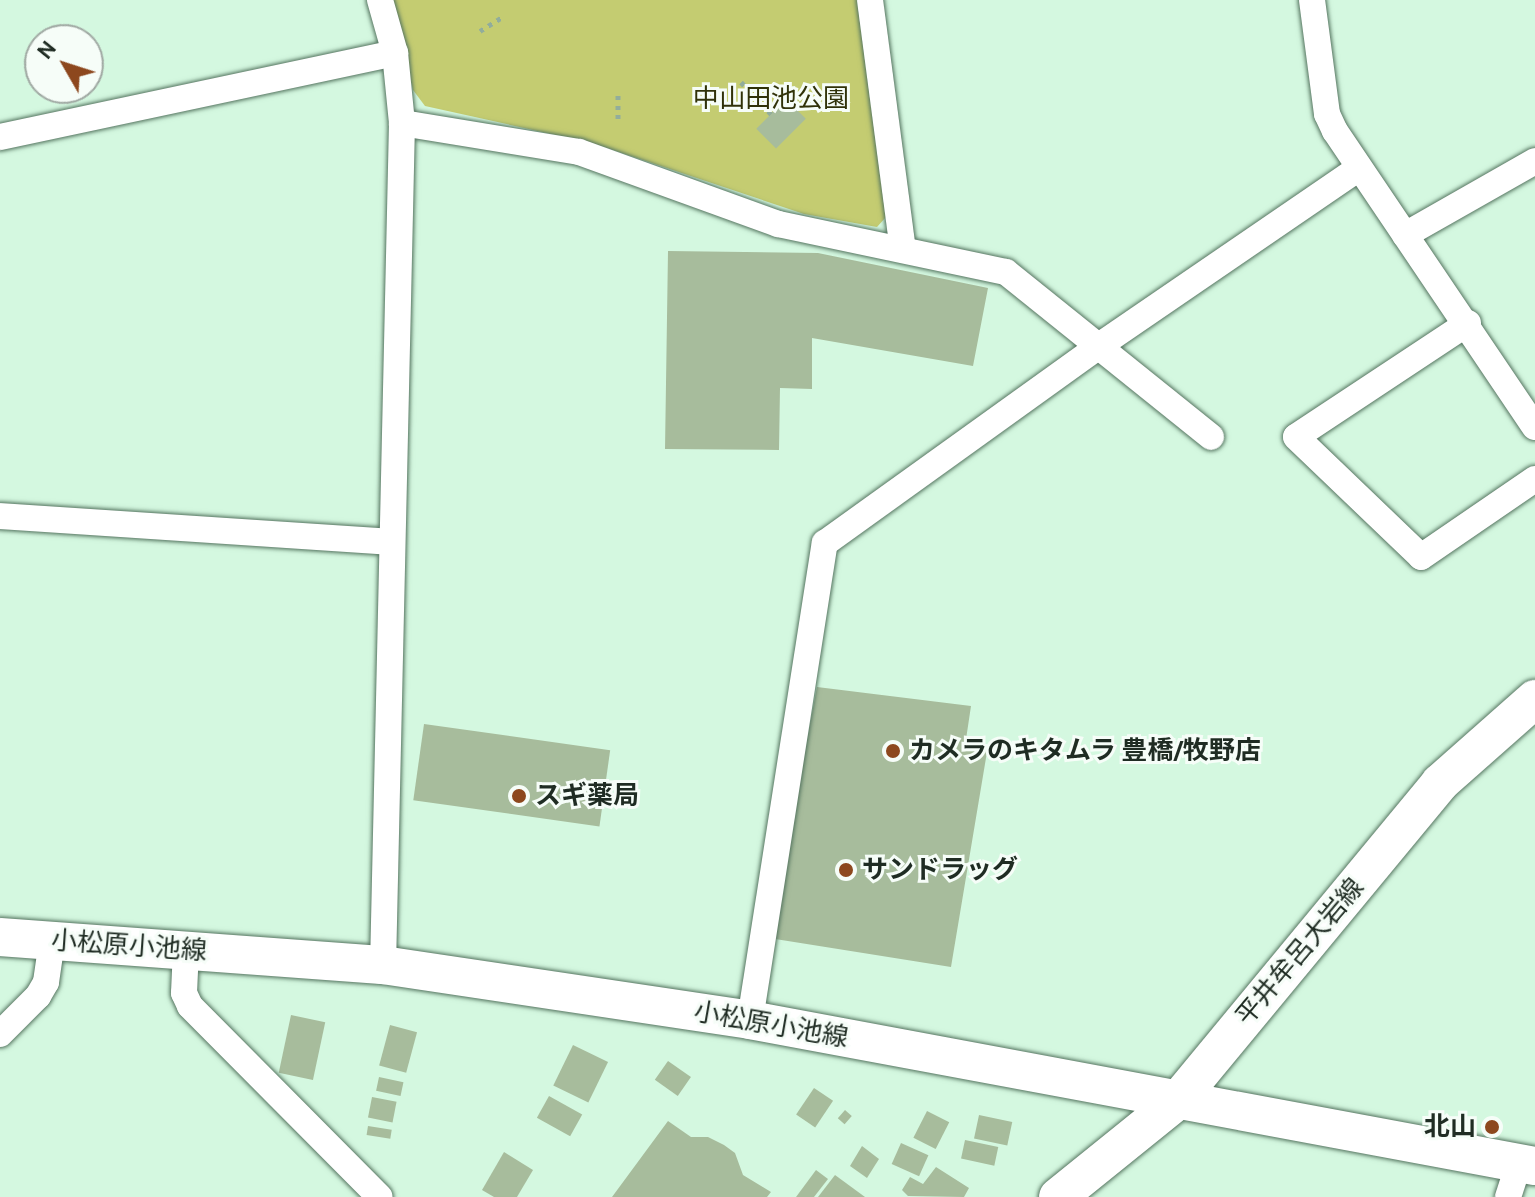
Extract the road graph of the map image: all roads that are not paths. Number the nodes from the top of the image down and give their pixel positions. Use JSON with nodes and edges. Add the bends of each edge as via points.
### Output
{"nodes":[{"id":1,"x":380,"y":0,"type":"edge"},
{"id":2,"x":870,"y":0,"type":"edge"},
{"id":3,"x":1312,"y":0,"type":"edge"},
{"id":4,"x":395,"y":53,"type":"junction"},
{"id":5,"x":402,"y":123,"type":"junction"},
{"id":6,"x":0,"y":137,"type":"edge"},
{"id":7,"x":1535,"y":161,"type":"edge"},
{"id":8,"x":1359,"y":168,"type":"junction"},
{"id":9,"x":1405,"y":235,"type":"junction"},
{"id":10,"x":903,"y":249,"type":"junction"},
{"id":11,"x":1468,"y":323,"type":"junction"},
{"id":12,"x":1099,"y":346,"type":"junction"},
{"id":13,"x":1535,"y":427,"type":"edge"},
{"id":14,"x":1211,"y":437,"type":"dead end"},
{"id":15,"x":1535,"y":479,"type":"edge"},
{"id":16,"x":0,"y":516,"type":"edge"},
{"id":17,"x":391,"y":542,"type":"junction"},
{"id":18,"x":1535,"y":699,"type":"edge"},
{"id":19,"x":0,"y":937,"type":"edge"},
{"id":20,"x":52,"y":941,"type":"junction"},
{"id":21,"x":186,"y":949,"type":"junction"},
{"id":22,"x":383,"y":965,"type":"junction"},
{"id":23,"x":750,"y":1020,"type":"junction"},
{"id":24,"x":0,"y":1034,"type":"edge"},
{"id":25,"x":1178,"y":1100,"type":"junction"},
{"id":26,"x":1520,"y":1175,"type":"edge"},
{"id":27,"x":380,"y":1197,"type":"edge"},
{"id":28,"x":1058,"y":1197,"type":"edge"}],
"edges":[{"from":1,"to":4,"type":"street"},
{"from":2,"to":10,"type":"street"},
{"from":3,"to":8,"type":"street","via":[[1327,114]]},
{"from":4,"to":5,"type":"street"},
{"from":4,"to":6,"type":"street"},
{"from":5,"to":10,"type":"street","via":[[579,152],[778,224]]},
{"from":5,"to":17,"type":"street"},
{"from":7,"to":9,"type":"street"},
{"from":8,"to":9,"type":"street"},
{"from":8,"to":12,"type":"street"},
{"from":9,"to":11,"type":"street"},
{"from":10,"to":12,"type":"street","via":[[1006,272]]},
{"from":11,"to":13,"type":"street"},
{"from":11,"to":15,"type":"street","via":[[1296,437],[1421,557]]},
{"from":12,"to":14,"type":"street"},
{"from":12,"to":23,"type":"street","via":[[825,543]]},
{"from":16,"to":17,"type":"street"},
{"from":17,"to":22,"type":"street"},
{"from":18,"to":25,"type":"main road","name":"平井牟呂大岩線","via":[[1440,783]]},
{"from":19,"to":20,"type":"main road","name":"小松原小池線"},
{"from":20,"to":21,"type":"main road","name":"小松原小池線"},
{"from":20,"to":24,"type":"street","via":[[46,982]]},
{"from":21,"to":22,"type":"main road","name":"小松原小池線"},
{"from":21,"to":27,"type":"street","via":[[184,993],[190,1006]]},
{"from":22,"to":23,"type":"main road","name":"小松原小池線"},
{"from":23,"to":25,"type":"main road","name":"小松原小池線"},
{"from":25,"to":26,"type":"main road","name":"小松原小池線"},
{"from":25,"to":28,"type":"main road","name":"平井牟呂大岩線"}]}
